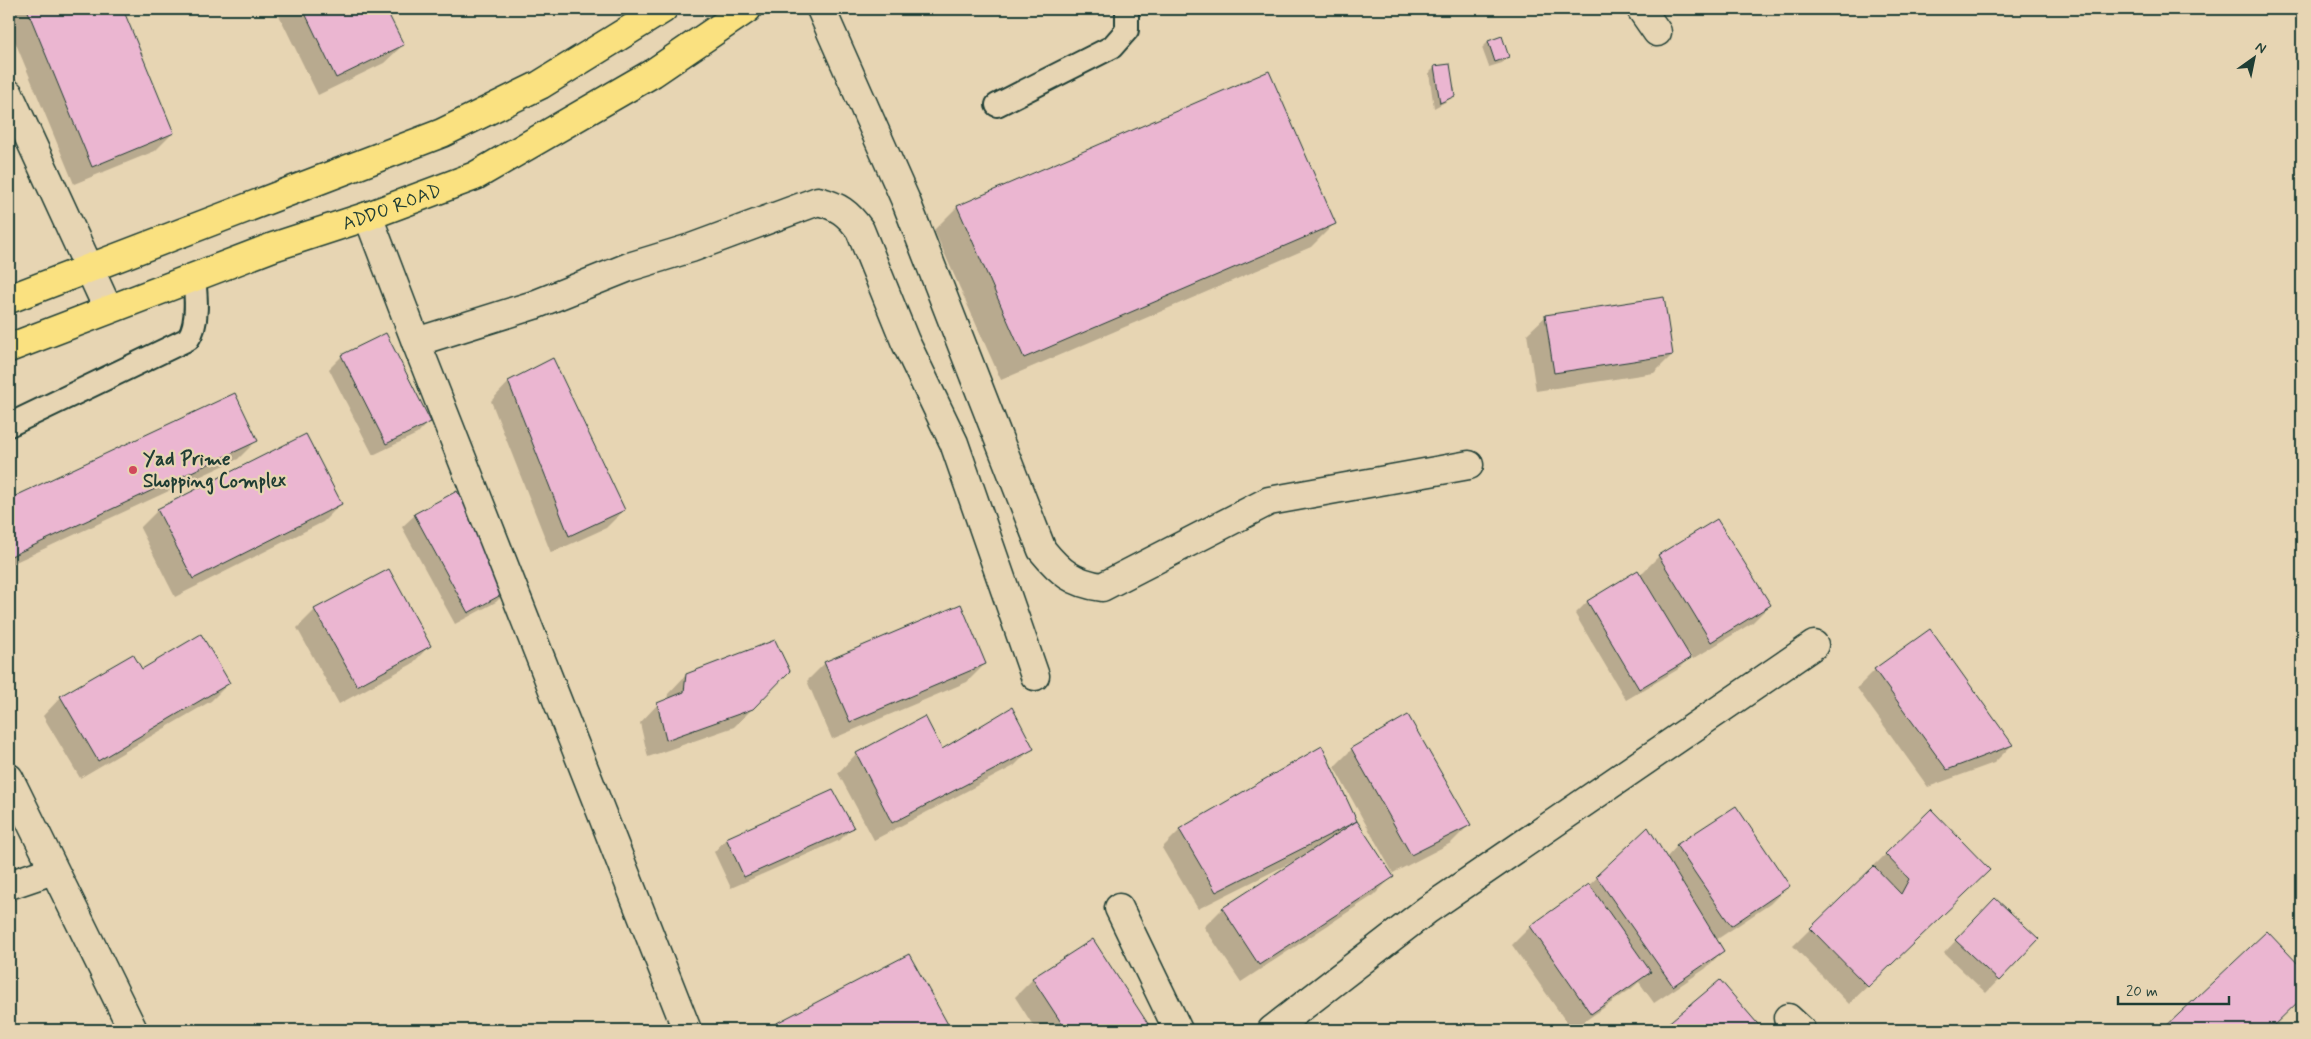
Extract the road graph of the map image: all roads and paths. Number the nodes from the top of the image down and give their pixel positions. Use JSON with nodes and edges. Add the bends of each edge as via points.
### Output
{"nodes":[{"id":1,"x":663,"y":9,"type":"edge"},
{"id":2,"x":747,"y":9,"type":"edge"},
{"id":3,"x":821,"y":9,"type":"edge"},
{"id":4,"x":1127,"y":9,"type":"edge"},
{"id":5,"x":1641,"y":9,"type":"edge"},
{"id":6,"x":1657,"y":32,"type":"dead end"},
{"id":7,"x":9,"y":94,"type":"edge"},
{"id":8,"x":997,"y":106,"type":"dead end"},
{"id":9,"x":368,"y":216,"type":"junction"},
{"id":10,"x":90,"y":267,"type":"junction"},
{"id":11,"x":194,"y":277,"type":"junction"},
{"id":12,"x":9,"y":299,"type":"edge"},
{"id":13,"x":108,"y":309,"type":"junction"},
{"id":14,"x":416,"y":342,"type":"junction"},
{"id":15,"x":9,"y":348,"type":"edge"},
{"id":16,"x":9,"y":426,"type":"edge"},
{"id":17,"x":1469,"y":465,"type":"dead end"},
{"id":18,"x":1814,"y":645,"type":"dead end"},
{"id":19,"x":1035,"y":676,"type":"dead end"},
{"id":20,"x":9,"y":778,"type":"edge"},
{"id":21,"x":53,"y":870,"type":"junction"},
{"id":22,"x":9,"y":885,"type":"edge"},
{"id":23,"x":1119,"y":908,"type":"dead end"},
{"id":24,"x":133,"y":1030,"type":"edge"},
{"id":25,"x":687,"y":1030,"type":"edge"},
{"id":26,"x":1178,"y":1030,"type":"edge"},
{"id":27,"x":1272,"y":1030,"type":"edge"}],
"edges":[{"from":1,"to":10,"type":"main road","via":[[540,85],[442,133]]},
{"from":2,"to":9,"type":"main road","name":"ADDO ROAD","via":[[653,73],[483,171]]},
{"from":3,"to":17,"type":"street","via":[[905,199],[1042,550],[1059,571],[1084,585],[1102,588],[1269,501]]},
{"from":4,"to":8,"type":"lane","via":[[1127,30],[1112,47]]},
{"from":5,"to":6,"type":"street"},
{"from":7,"to":10,"type":"street"},
{"from":9,"to":11,"type":"main road","name":"ADDO ROAD"},
{"from":9,"to":14,"type":"street"},
{"from":10,"to":12,"type":"main road"},
{"from":10,"to":13,"type":"street"},
{"from":11,"to":13,"type":"main road","name":"ADDO ROAD"},
{"from":11,"to":16,"type":"lane","via":[[193,332],[188,339]]},
{"from":13,"to":15,"type":"main road","name":"ADDO ROAD"},
{"from":14,"to":19,"type":"street","via":[[534,306],[629,266],[691,248],[818,201],[835,205],[850,216],[860,230],[905,341],[954,443]]},
{"from":14,"to":25,"type":"street"},
{"from":18,"to":27,"type":"street","via":[[1427,910]]},
{"from":20,"to":21,"type":"street"},
{"from":21,"to":22,"type":"street"},
{"from":21,"to":24,"type":"street"},
{"from":23,"to":26,"type":"street"}]}
